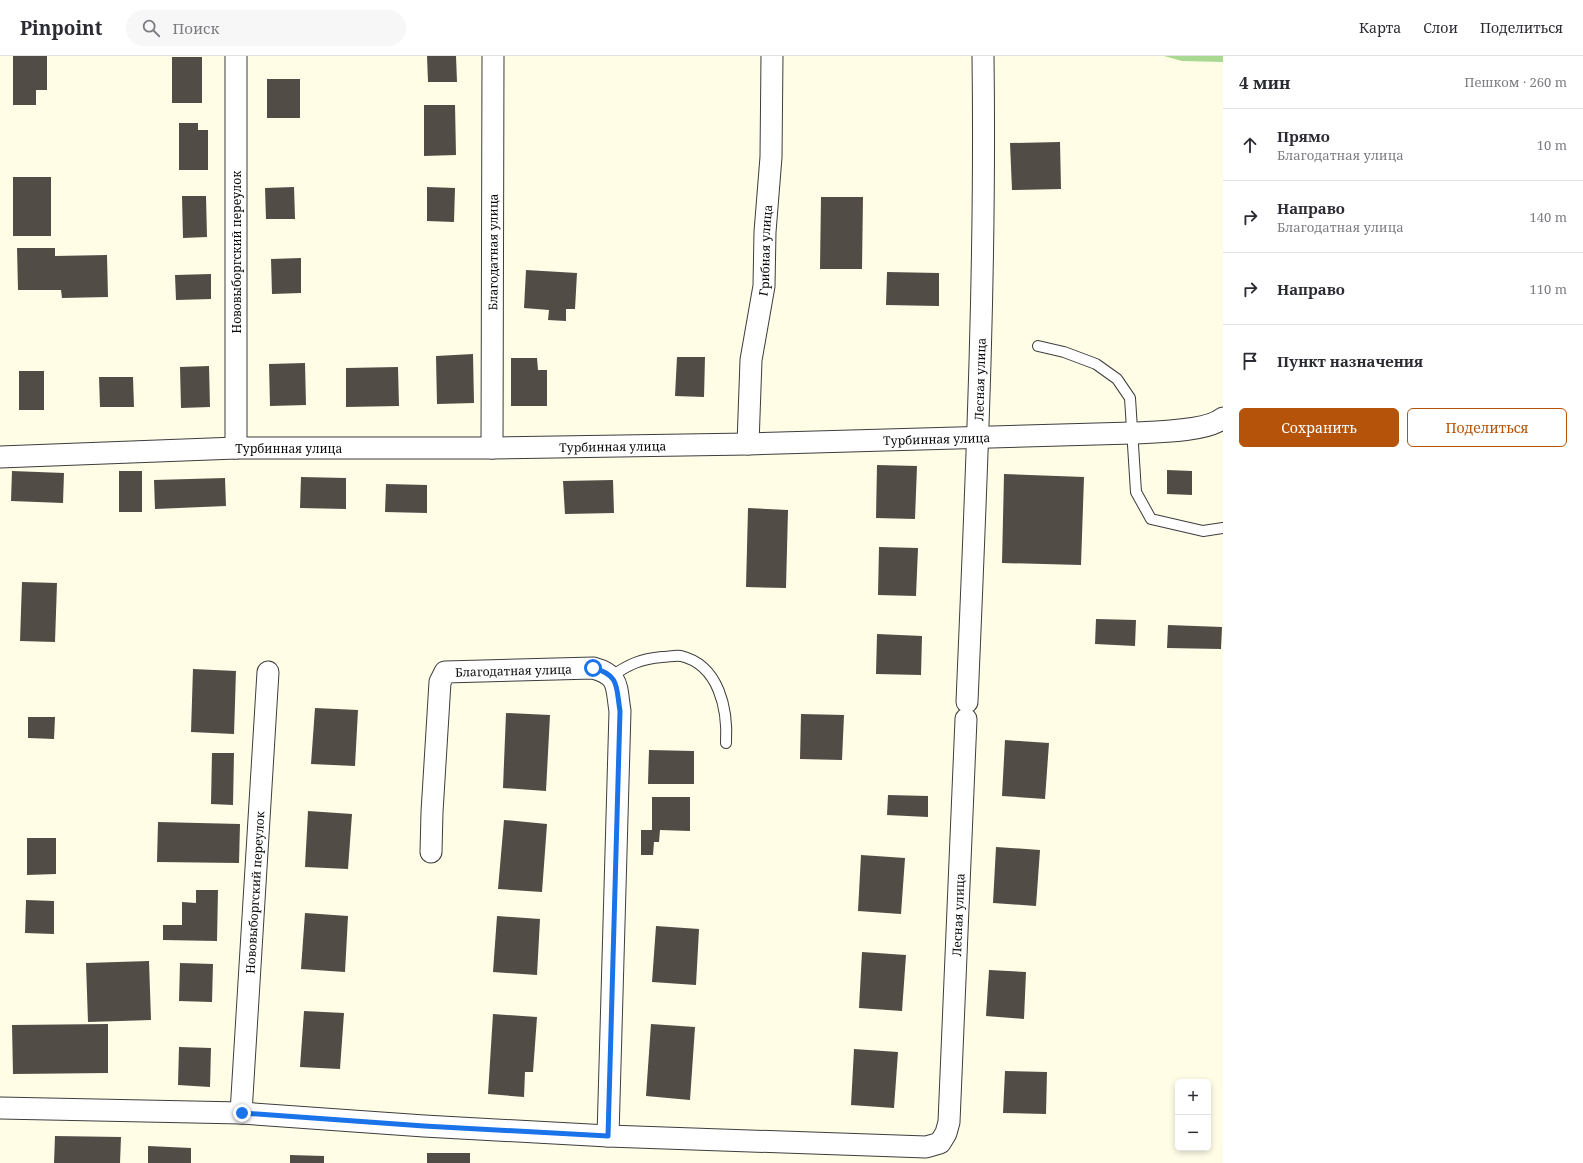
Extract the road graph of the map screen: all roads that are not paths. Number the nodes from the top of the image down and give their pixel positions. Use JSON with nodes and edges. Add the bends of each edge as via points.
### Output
{"nodes":[{"id":1,"x":236,"y":56,"type":"edge"},
{"id":2,"x":493,"y":56,"type":"edge"},
{"id":3,"x":772,"y":56,"type":"edge"},
{"id":4,"x":983,"y":56,"type":"edge"},
{"id":5,"x":1038,"y":346,"type":"dead end"},
{"id":6,"x":1223,"y":418,"type":"edge"},
{"id":7,"x":1132,"y":434,"type":"junction"},
{"id":8,"x":978,"y":438,"type":"junction"},
{"id":9,"x":748,"y":444,"type":"junction"},
{"id":10,"x":236,"y":448,"type":"junction"},
{"id":11,"x":492,"y":448,"type":"junction"},
{"id":12,"x":0,"y":457,"type":"edge"},
{"id":13,"x":1223,"y":528,"type":"edge"},
{"id":14,"x":268,"y":672,"type":"dead end"},
{"id":15,"x":612,"y":676,"type":"junction"},
{"id":16,"x":726,"y":743,"type":"dead end"},
{"id":17,"x":432,"y":852,"type":"dead end"},
{"id":18,"x":0,"y":1108,"type":"edge"},
{"id":19,"x":242,"y":1113,"type":"junction"},
{"id":20,"x":608,"y":1136,"type":"junction"}],
"edges":[{"from":1,"to":10,"type":"street","name":"Нововыборгский переулок"},
{"from":2,"to":11,"type":"street","name":"Благодатная улица"},
{"from":3,"to":9,"type":"street","name":"Грибная улица","via":[[771,157],[764,286],[751,360]]},
{"from":4,"to":8,"type":"street","name":"Лесная улица","via":[[984,163]]},
{"from":5,"to":7,"type":"lane","via":[[1096,364],[1118,379],[1130,398]]},
{"from":6,"to":7,"type":"street","name":"Турбинная улица","via":[[1194,428]]},
{"from":7,"to":8,"type":"street","name":"Турбинная улица"},
{"from":7,"to":13,"type":"lane","via":[[1136,492],[1151,519],[1203,531]]},
{"from":8,"to":9,"type":"street","name":"Турбинная улица"},
{"from":8,"to":20,"type":"street","name":"Лесная улица","via":[[949,1122],[946,1134],[940,1143],[926,1147]]},
{"from":9,"to":11,"type":"street","name":"Турбинная улица"},
{"from":10,"to":11,"type":"street","name":"Турбинная улица"},
{"from":10,"to":12,"type":"street","name":"Турбинная улица"},
{"from":14,"to":19,"type":"street","name":"Нововыборгский переулок"},
{"from":15,"to":16,"type":"lane","via":[[627,665],[650,658],[679,656],[700,664],[717,686],[725,710]]},
{"from":15,"to":17,"type":"street","name":"Благодатная улица","via":[[593,668],[446,672],[440,682]]},
{"from":15,"to":20,"type":"street","via":[[620,711]]},
{"from":18,"to":19,"type":"street","name":"Лесная улица"},
{"from":19,"to":20,"type":"street","name":"Лесная улица"}]}
